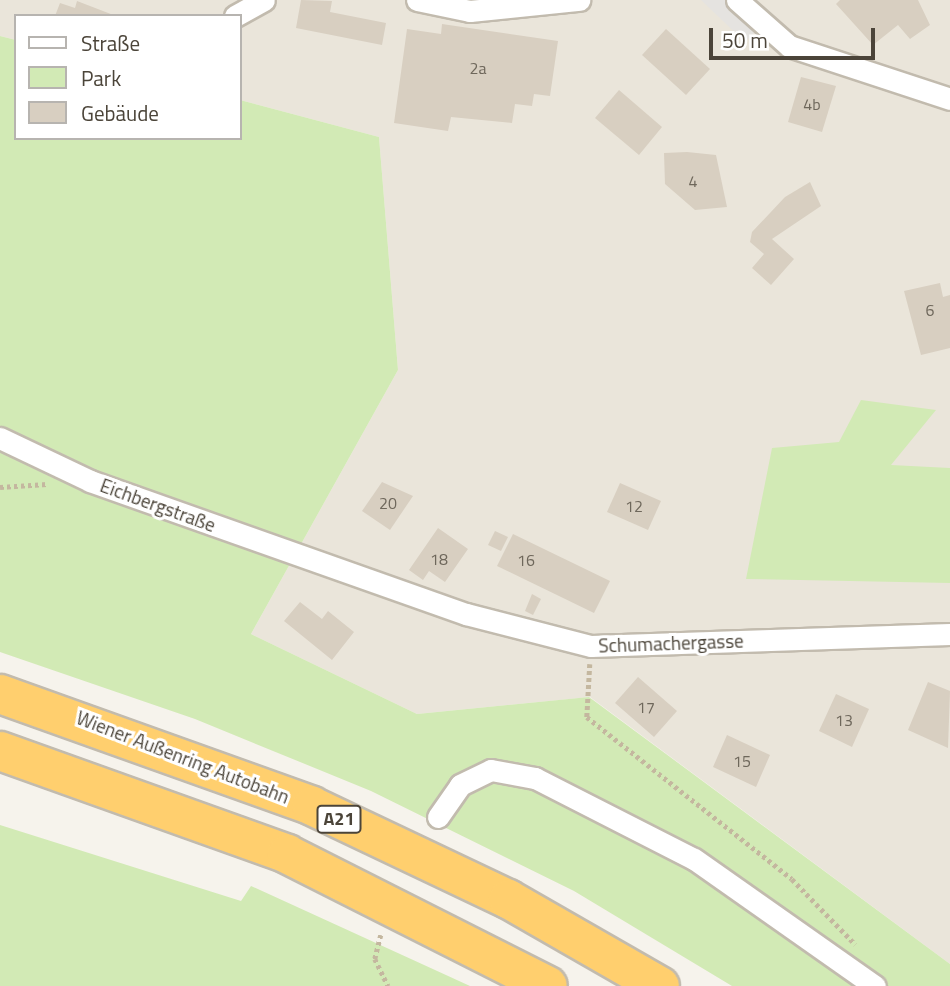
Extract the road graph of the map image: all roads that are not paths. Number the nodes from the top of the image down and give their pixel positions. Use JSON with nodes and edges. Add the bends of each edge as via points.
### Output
{"nodes":[{"id":1,"x":264,"y":0,"type":"edge"},
{"id":2,"x":417,"y":0,"type":"edge"},
{"id":3,"x":579,"y":0,"type":"edge"},
{"id":4,"x":737,"y":0,"type":"edge"},
{"id":5,"x":239,"y":14,"type":"edge"},
{"id":6,"x":950,"y":99,"type":"edge"},
{"id":7,"x":0,"y":438,"type":"edge"},
{"id":8,"x":321,"y":563,"type":"joint"},
{"id":9,"x":950,"y":634,"type":"edge"},
{"id":10,"x":0,"y":694,"type":"edge"},
{"id":11,"x":0,"y":751,"type":"edge"},
{"id":12,"x":438,"y":817,"type":"dead end"},
{"id":13,"x":548,"y":986,"type":"edge"},
{"id":14,"x":660,"y":986,"type":"edge"},
{"id":15,"x":875,"y":986,"type":"edge"}],
"edges":[{"from":1,"to":5,"type":"street"},
{"from":2,"to":3,"type":"street","via":[[470,11]]},
{"from":4,"to":6,"type":"street","via":[[789,46]]},
{"from":7,"to":8,"type":"street","name":"Eichbergstraße","via":[[90,481]]},
{"from":8,"to":9,"type":"street","name":"Schumachergasse","via":[[467,614],[591,646]]},
{"from":10,"to":14,"type":"highway","name":"Wiener Außenring Autobahn","number":"A21","via":[[312,806],[508,900]]},
{"from":11,"to":13,"type":"highway","via":[[287,854]]},
{"from":12,"to":15,"type":"street","via":[[460,785],[491,770],[535,778],[694,859]]}]}
